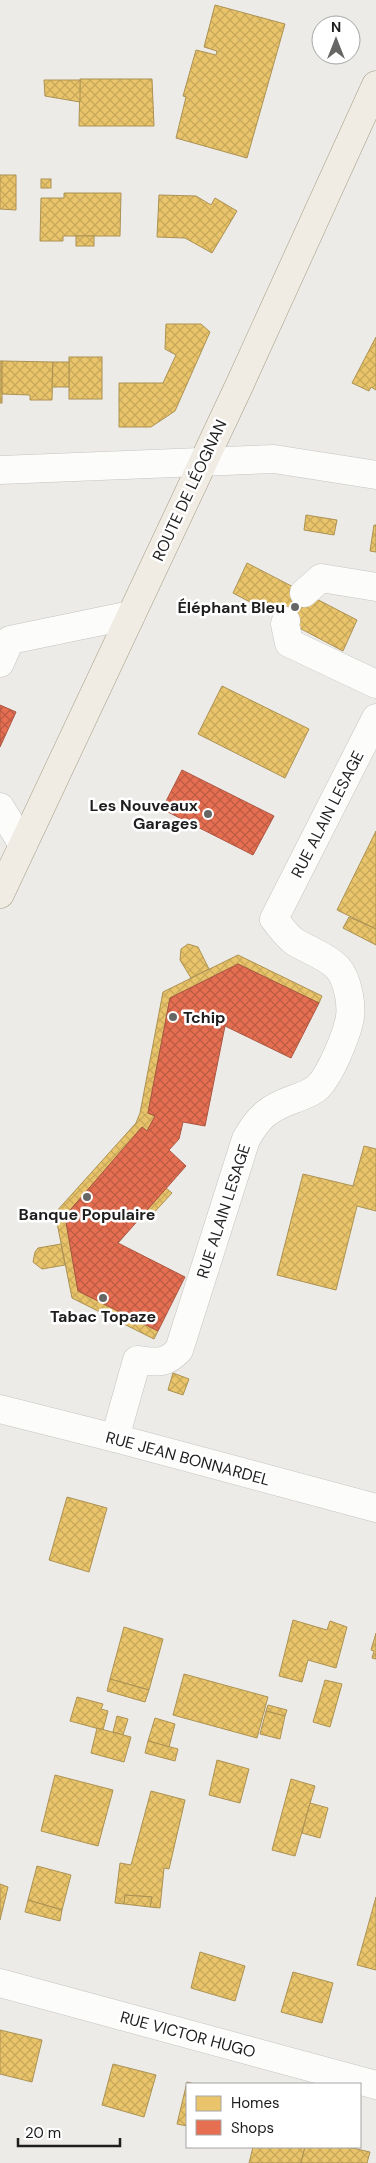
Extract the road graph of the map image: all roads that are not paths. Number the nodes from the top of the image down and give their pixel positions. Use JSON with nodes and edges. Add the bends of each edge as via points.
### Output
{"nodes":[{"id":1,"x":376,"y":85,"type":"edge"},
{"id":2,"x":203,"y":461,"type":"junction"},
{"id":3,"x":0,"y":470,"type":"edge"},
{"id":4,"x":376,"y":475,"type":"edge"},
{"id":5,"x":376,"y":588,"type":"edge"},
{"id":6,"x":304,"y":593,"type":"dead end"},
{"id":7,"x":131,"y":615,"type":"junction"},
{"id":8,"x":286,"y":621,"type":"dead end"},
{"id":9,"x":0,"y":663,"type":"edge"},
{"id":10,"x":376,"y":684,"type":"edge"},
{"id":11,"x":376,"y":718,"type":"edge"},
{"id":12,"x":0,"y":807,"type":"edge"},
{"id":13,"x":23,"y":845,"type":"junction"},
{"id":14,"x":0,"y":894,"type":"edge"},
{"id":15,"x":0,"y":1409,"type":"edge"},
{"id":16,"x":115,"y":1438,"type":"junction"},
{"id":17,"x":376,"y":1508,"type":"edge"},
{"id":18,"x":0,"y":1983,"type":"edge"},
{"id":19,"x":376,"y":2085,"type":"edge"}],
"edges":[{"from":1,"to":2,"type":"main road","name":"ROUTE DE LÉOGNAN"},
{"from":2,"to":3,"type":"street"},
{"from":2,"to":4,"type":"street","via":[[274,459]]},
{"from":2,"to":7,"type":"main road","name":"ROUTE DE LÉOGNAN"},
{"from":5,"to":6,"type":"street","via":[[321,578]]},
{"from":7,"to":9,"type":"street","via":[[10,640]]},
{"from":7,"to":13,"type":"main road","name":"ROUTE DE LÉOGNAN"},
{"from":8,"to":10,"type":"street","via":[[289,642]]},
{"from":11,"to":16,"type":"street","name":"RUE ALAIN LESAGE","via":[[274,919],[292,940],[337,967],[345,980],[350,1020],[344,1037],[318,1087],[270,1109],[257,1120],[246,1139],[179,1350],[170,1359],[156,1362],[137,1360]]},
{"from":12,"to":13,"type":"street"},
{"from":13,"to":14,"type":"main road","name":"ROUTE DE LÉOGNAN"},
{"from":15,"to":16,"type":"street","name":"RUE JEAN BONNARDEL"},
{"from":16,"to":17,"type":"street","name":"RUE JEAN BONNARDEL"},
{"from":18,"to":19,"type":"street","name":"RUE VICTOR HUGO"}]}
